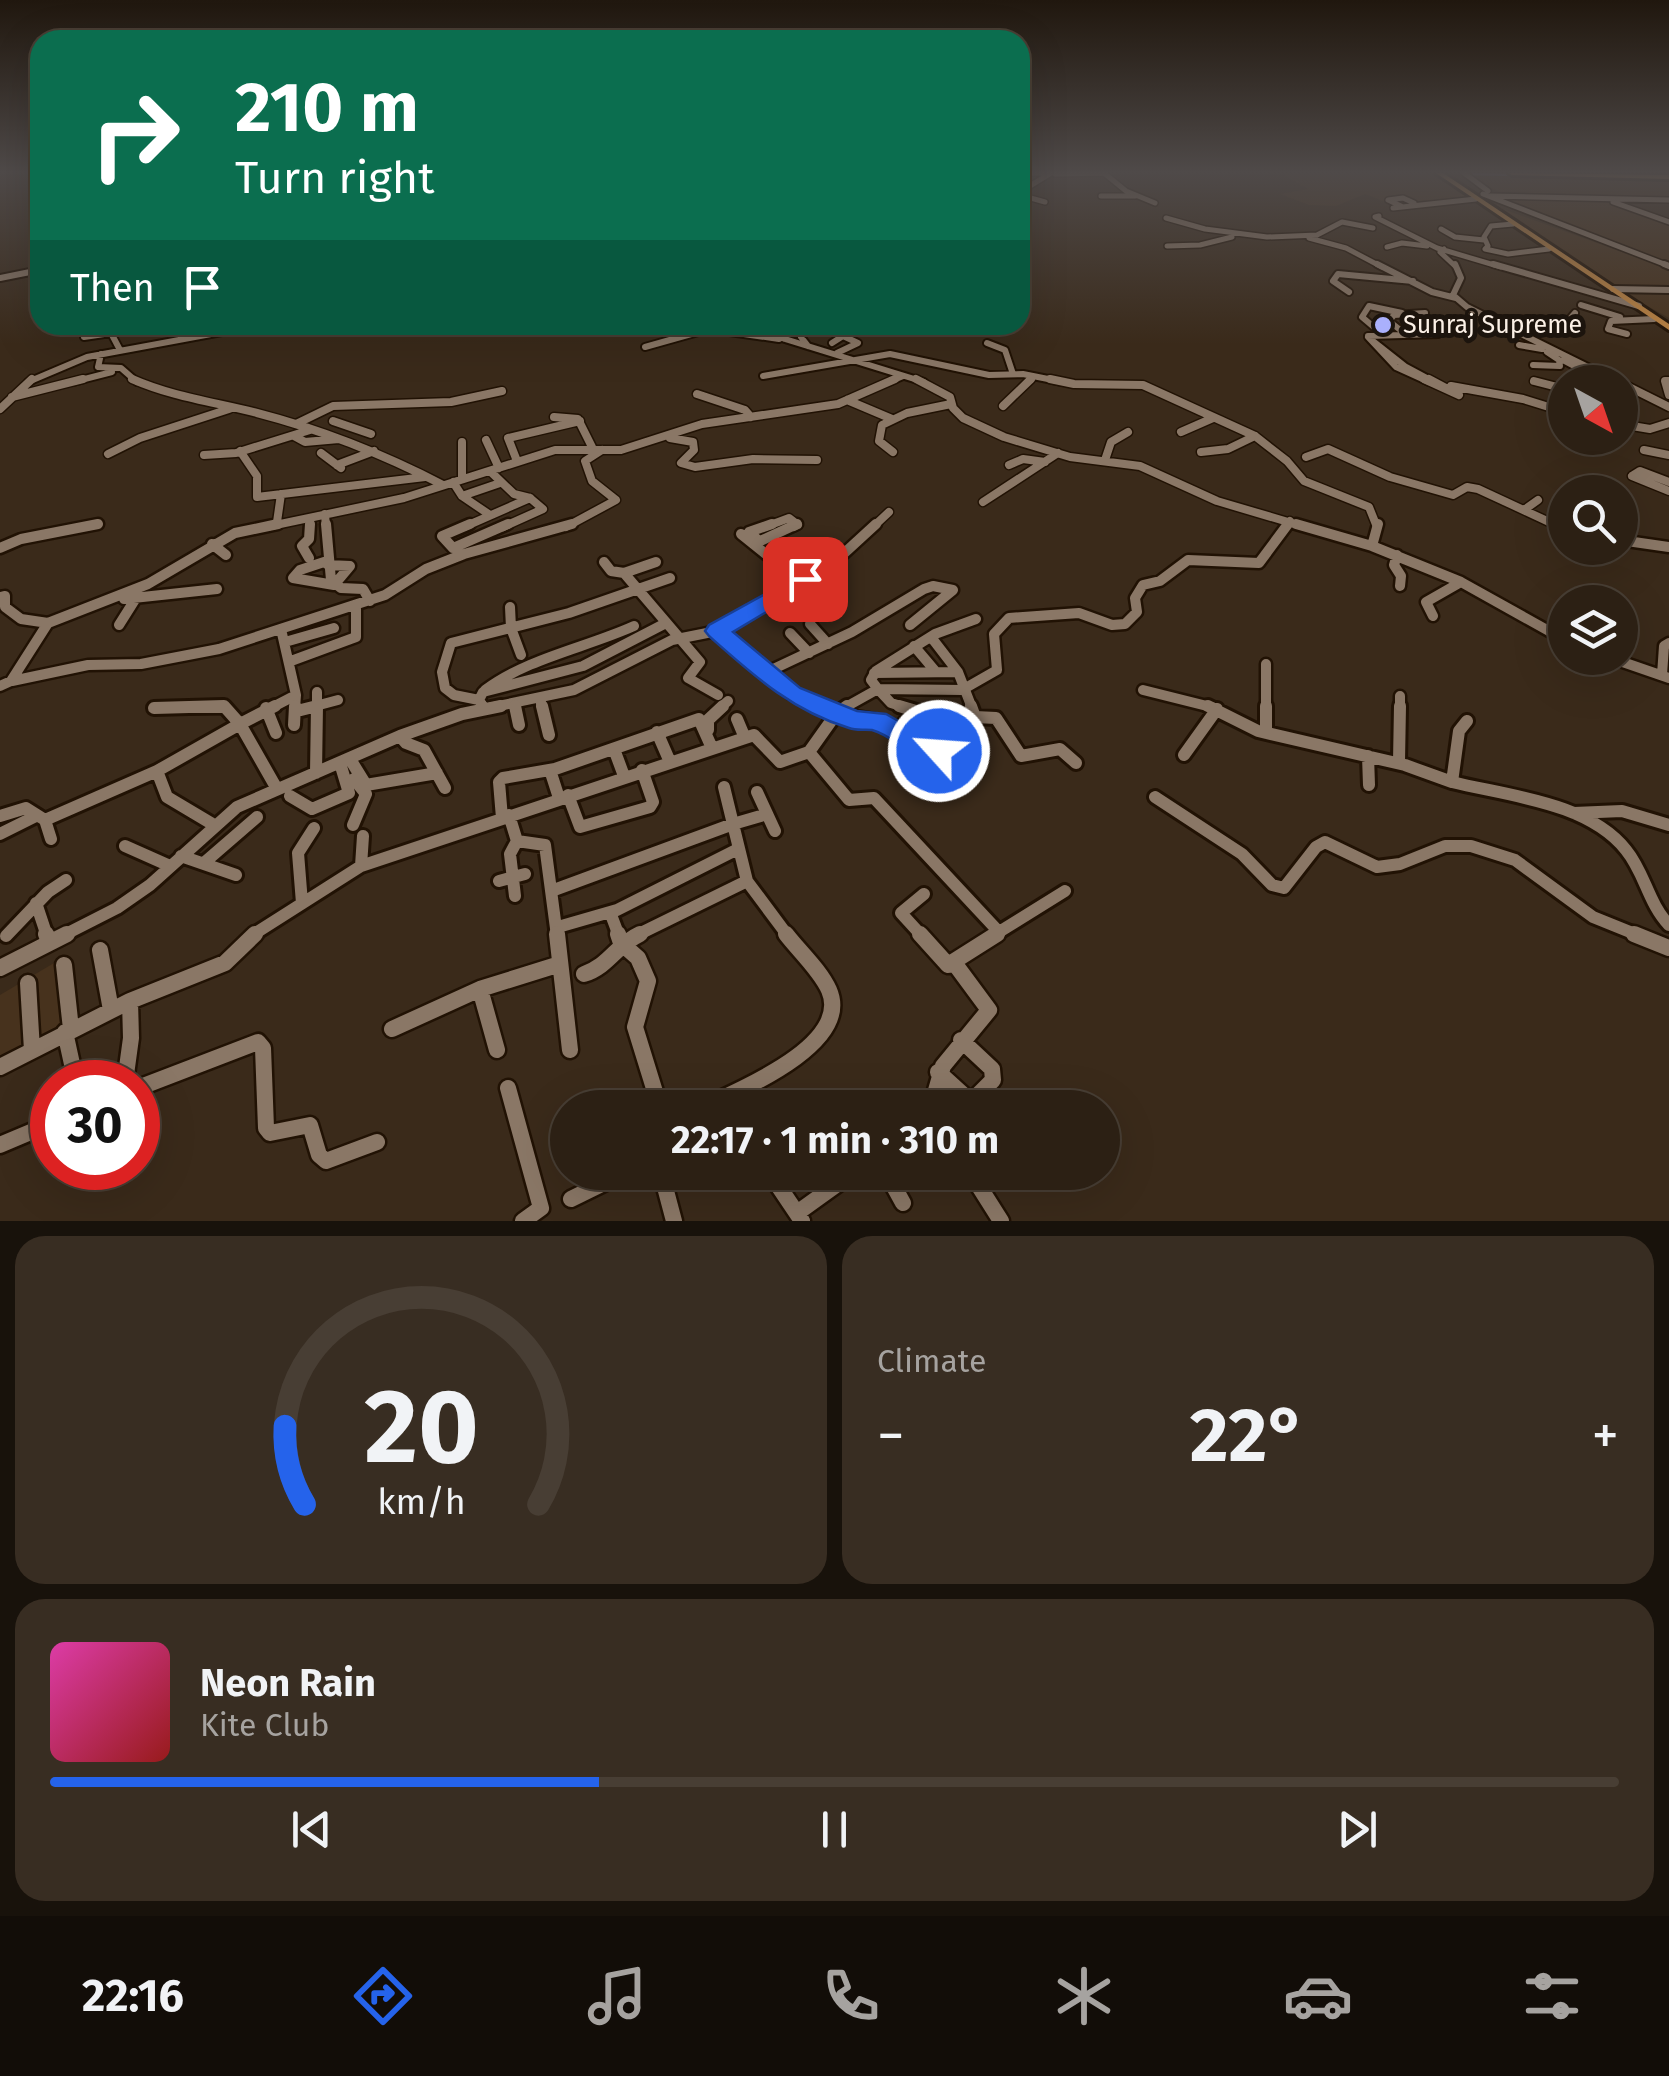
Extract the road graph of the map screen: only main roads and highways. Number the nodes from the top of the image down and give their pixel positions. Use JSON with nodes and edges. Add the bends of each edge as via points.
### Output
{"nodes":[{"id":1,"x":1522,"y":230,"type":"edge"},
{"id":2,"x":1525,"y":230,"type":"edge"},
{"id":3,"x":1538,"y":240,"type":"junction"},
{"id":4,"x":1635,"y":306,"type":"junction"},
{"id":5,"x":1669,"y":326,"type":"edge"}],
"edges":[{"from":1,"to":3,"type":"main road"},
{"from":2,"to":3,"type":"main road"},
{"from":3,"to":4,"type":"main road"},
{"from":3,"to":4,"type":"main road"},
{"from":4,"to":5,"type":"main road"},
{"from":4,"to":5,"type":"main road"}]}
